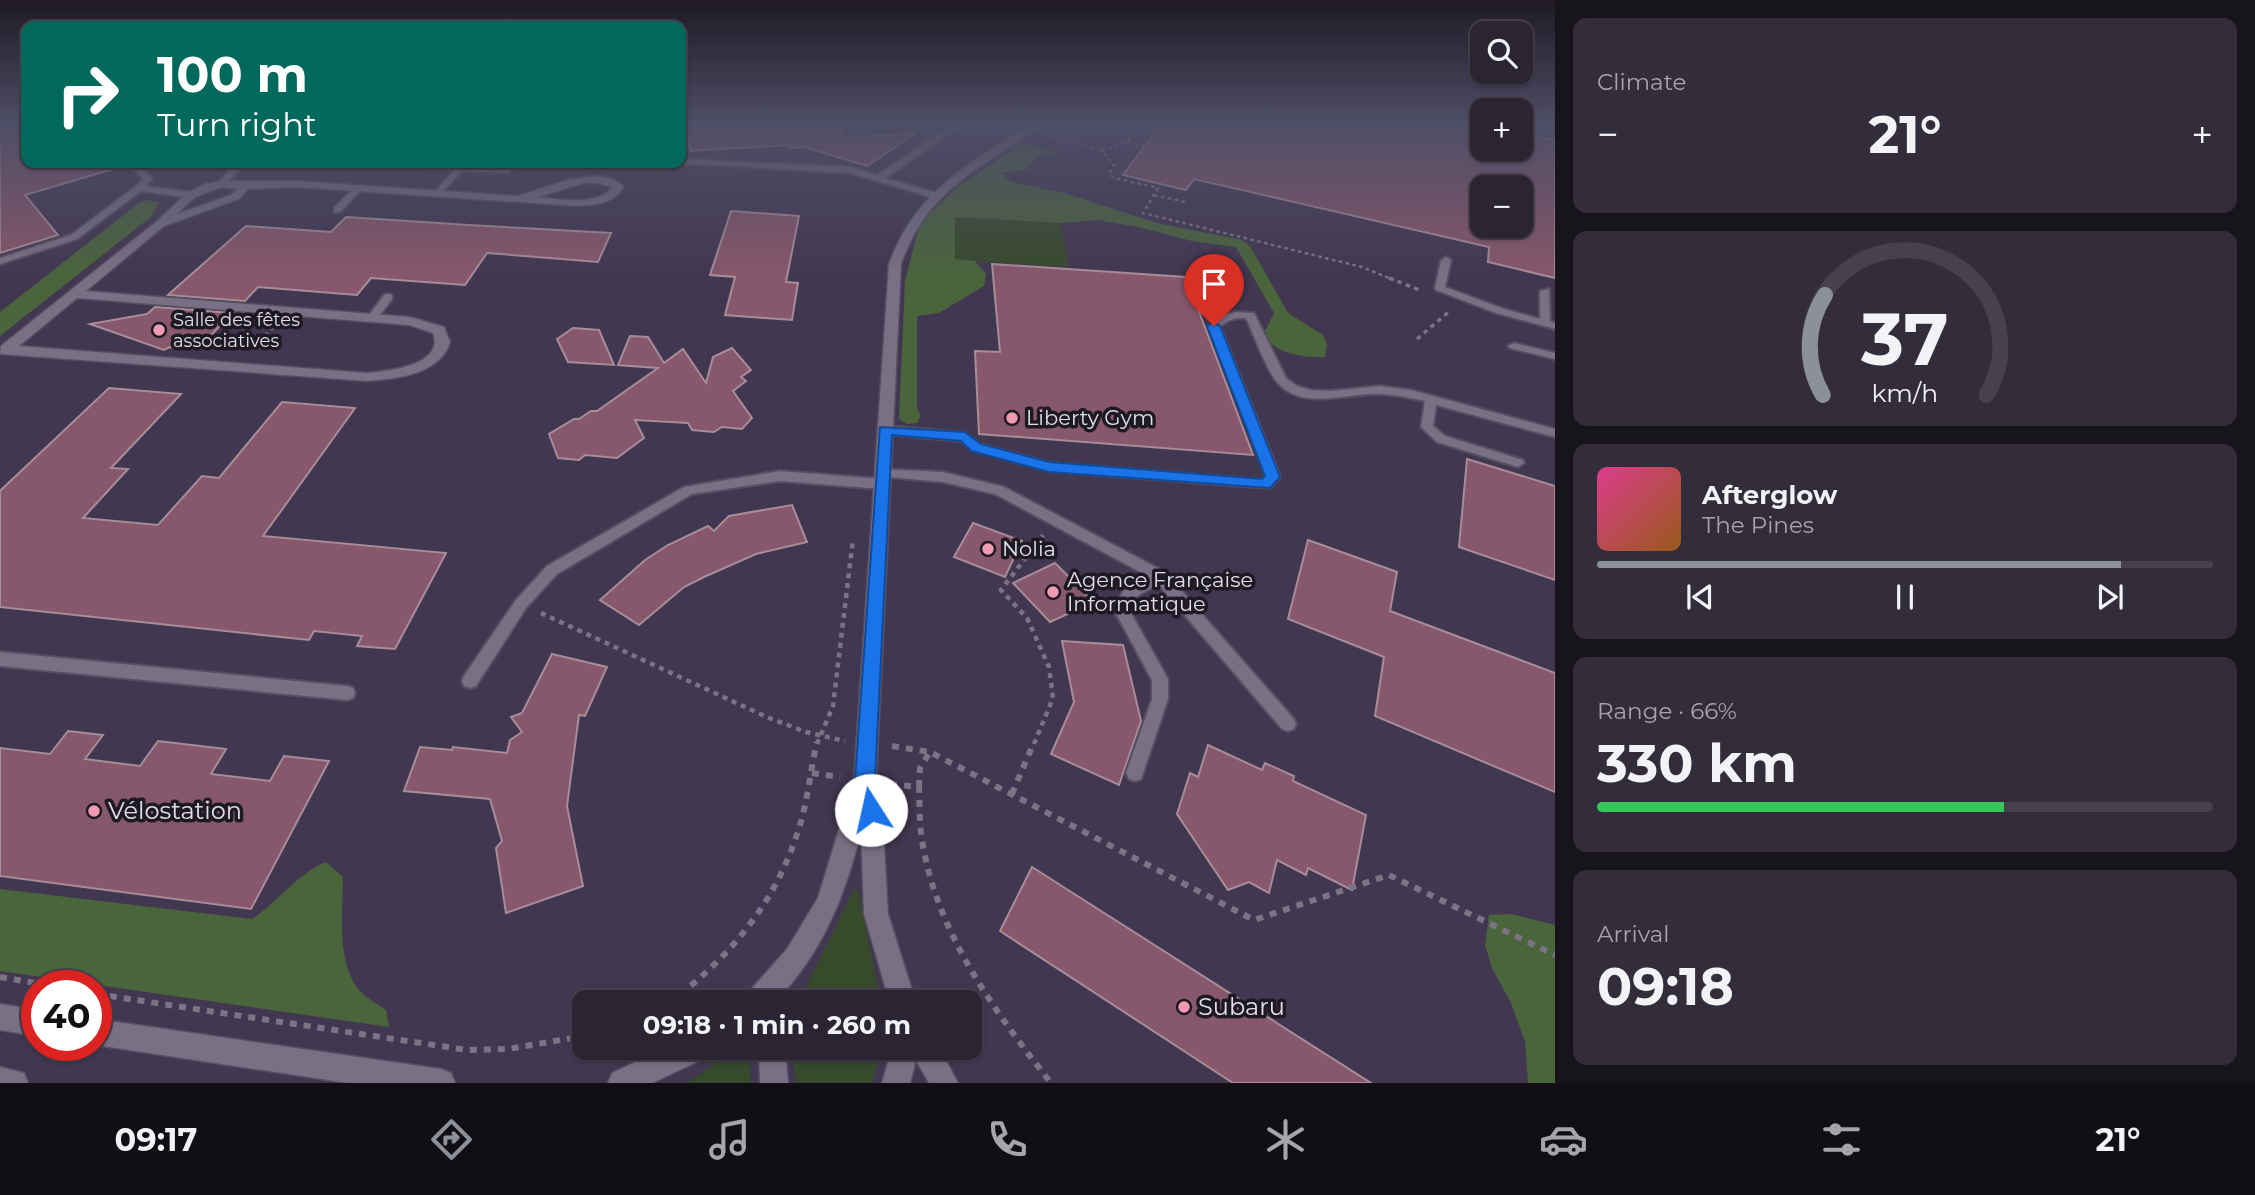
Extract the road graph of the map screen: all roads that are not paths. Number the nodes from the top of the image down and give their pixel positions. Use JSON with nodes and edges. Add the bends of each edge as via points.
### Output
{"nodes":[{"id":1,"x":143,"y":174,"type":"edge"},
{"id":2,"x":229,"y":174,"type":"edge"},
{"id":3,"x":455,"y":174,"type":"edge"},
{"id":4,"x":864,"y":174,"type":"edge"},
{"id":5,"x":887,"y":174,"type":"edge"},
{"id":6,"x":969,"y":174,"type":"edge"},
{"id":7,"x":880,"y":178,"type":"junction"},
{"id":8,"x":222,"y":184,"type":"junction"},
{"id":9,"x":245,"y":187,"type":"junction"},
{"id":10,"x":139,"y":188,"type":"junction"},
{"id":11,"x":359,"y":188,"type":"junction"},
{"id":12,"x":438,"y":193,"type":"junction"},
{"id":13,"x":191,"y":195,"type":"junction"},
{"id":14,"x":934,"y":195,"type":"junction"},
{"id":15,"x":522,"y":198,"type":"junction"},
{"id":16,"x":337,"y":210,"type":"dead end"},
{"id":17,"x":160,"y":224,"type":"junction"},
{"id":18,"x":1446,"y":260,"type":"dead end"},
{"id":19,"x":0,"y":261,"type":"edge"},
{"id":20,"x":1545,"y":291,"type":"dead end"},
{"id":21,"x":75,"y":294,"type":"junction"},
{"id":22,"x":388,"y":297,"type":"dead end"},
{"id":23,"x":372,"y":318,"type":"junction"},
{"id":24,"x":1550,"y":324,"type":"edge"},
{"id":25,"x":1514,"y":345,"type":"dead end"},
{"id":26,"x":3,"y":352,"type":"edge"},
{"id":27,"x":1555,"y":356,"type":"edge"},
{"id":28,"x":1432,"y":399,"type":"junction"},
{"id":29,"x":885,"y":430,"type":"junction"},
{"id":30,"x":1555,"y":433,"type":"edge"},
{"id":31,"x":1518,"y":463,"type":"dead end"},
{"id":32,"x":882,"y":478,"type":"junction"},
{"id":33,"x":1160,"y":576,"type":"junction"},
{"id":34,"x":0,"y":659,"type":"edge"},
{"id":35,"x":470,"y":681,"type":"dead end"},
{"id":36,"x":347,"y":692,"type":"dead end"},
{"id":37,"x":1288,"y":723,"type":"dead end"},
{"id":38,"x":1135,"y":773,"type":"dead end"},
{"id":39,"x":865,"y":780,"type":"junction"},
{"id":40,"x":780,"y":990,"type":"edge"},
{"id":41,"x":899,"y":990,"type":"edge"},
{"id":42,"x":0,"y":1017,"type":"edge"},
{"id":43,"x":21,"y":1020,"type":"edge"},
{"id":44,"x":112,"y":1034,"type":"edge"},
{"id":45,"x":670,"y":1060,"type":"edge"},
{"id":46,"x":773,"y":1060,"type":"edge"},
{"id":47,"x":903,"y":1060,"type":"edge"},
{"id":48,"x":931,"y":1060,"type":"edge"},
{"id":49,"x":0,"y":1081,"type":"edge"},
{"id":50,"x":14,"y":1083,"type":"edge"},
{"id":51,"x":441,"y":1083,"type":"edge"},
{"id":52,"x":622,"y":1083,"type":"edge"},
{"id":53,"x":774,"y":1083,"type":"edge"},
{"id":54,"x":897,"y":1083,"type":"edge"},
{"id":55,"x":944,"y":1083,"type":"edge"}],
"edges":[{"from":1,"to":10,"type":"lane","via":[[148,179]]},
{"from":2,"to":8,"type":"lane"},
{"from":3,"to":12,"type":"lane"},
{"from":4,"to":7,"type":"lane"},
{"from":5,"to":7,"type":"lane"},
{"from":6,"to":14,"type":"street"},
{"from":7,"to":14,"type":"lane"},
{"from":8,"to":9,"type":"street"},
{"from":8,"to":13,"type":"street"},
{"from":9,"to":11,"type":"street"},
{"from":9,"to":17,"type":"street","via":[[235,197]]},
{"from":10,"to":13,"type":"lane"},
{"from":10,"to":19,"type":"lane","via":[[74,237]]},
{"from":11,"to":12,"type":"street"},
{"from":11,"to":16,"type":"lane"},
{"from":12,"to":15,"type":"street"},
{"from":13,"to":17,"type":"street"},
{"from":14,"to":29,"type":"street","via":[[906,230],[895,264]]},
{"from":15,"to":15,"type":"street","via":[[589,202],[608,198],[620,186],[612,181],[586,180]]},
{"from":17,"to":21,"type":"street"},
{"from":18,"to":24,"type":"lane","via":[[1440,288],[1500,312]]},
{"from":20,"to":24,"type":"lane"},
{"from":21,"to":23,"type":"street"},
{"from":21,"to":26,"type":"street"},
{"from":22,"to":23,"type":"lane"},
{"from":23,"to":26,"type":"street","via":[[427,324],[439,330],[444,346],[424,364],[388,376],[367,377]]},
{"from":25,"to":27,"type":"lane"},
{"from":28,"to":29,"type":"lane","via":[[1380,390],[1331,395],[1293,389],[1281,380],[1250,315],[1222,317],[1214,326],[1273,477],[1265,485],[1049,467],[976,447],[965,437]]},
{"from":28,"to":30,"type":"lane"},
{"from":28,"to":31,"type":"lane","via":[[1427,427],[1441,439]]},
{"from":29,"to":32,"type":"street"},
{"from":32,"to":33,"type":"lane","via":[[943,477],[999,490]]},
{"from":32,"to":35,"type":"lane","via":[[780,476],[689,490],[552,570],[521,604]]},
{"from":32,"to":39,"type":"street"},
{"from":33,"to":37,"type":"lane"},
{"from":33,"to":38,"type":"lane","via":[[1129,594],[1120,608],[1160,679],[1160,699]]},
{"from":34,"to":36,"type":"lane"},
{"from":39,"to":40,"type":"street","via":[[828,904]]},
{"from":39,"to":41,"type":"street","via":[[871,810],[876,914]]},
{"from":42,"to":43,"type":"street"},
{"from":44,"to":51,"type":"street"},
{"from":45,"to":52,"type":"street"},
{"from":46,"to":53,"type":"street"},
{"from":47,"to":54,"type":"street"},
{"from":48,"to":55,"type":"street"},
{"from":49,"to":50,"type":"street"}]}
